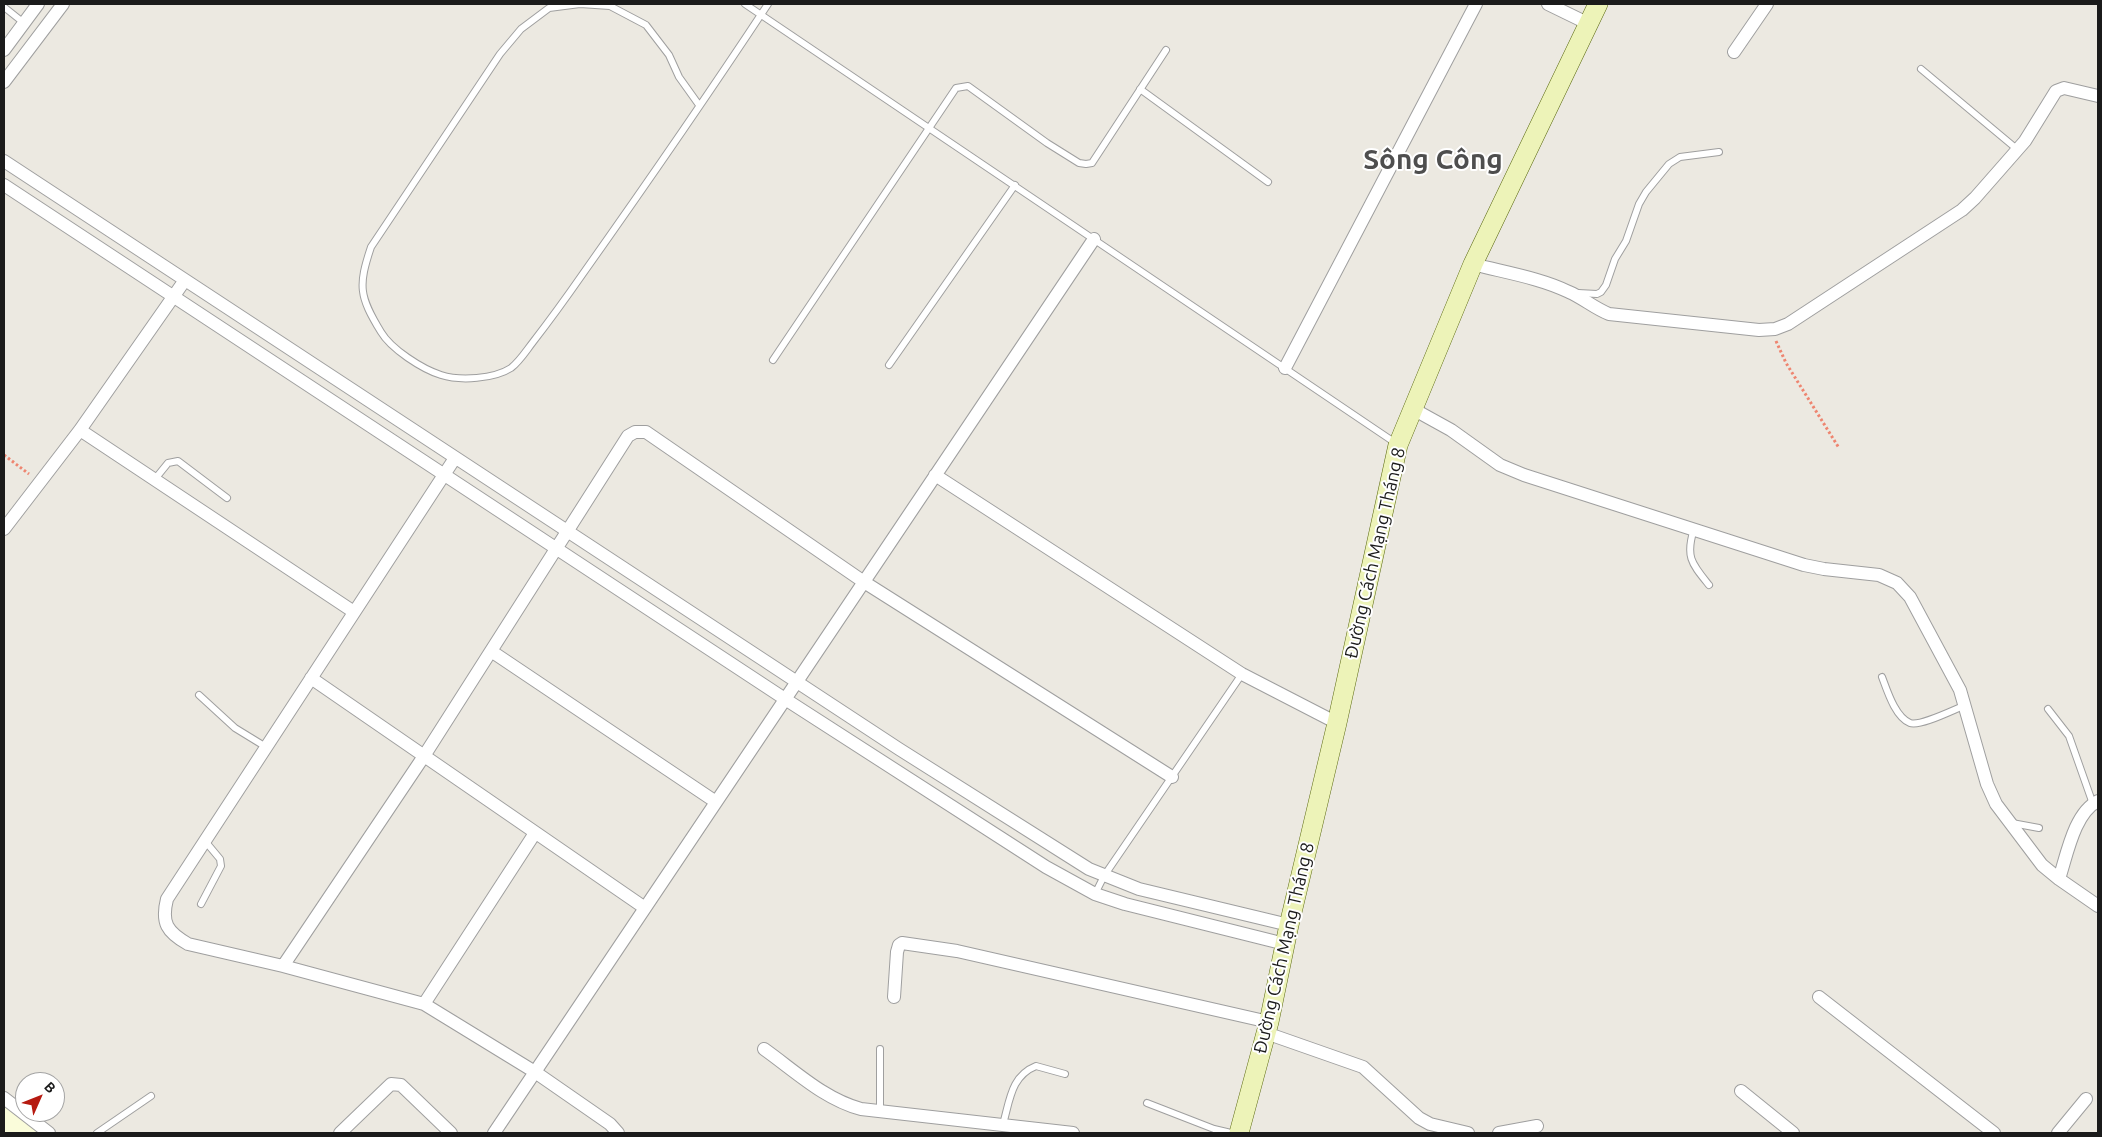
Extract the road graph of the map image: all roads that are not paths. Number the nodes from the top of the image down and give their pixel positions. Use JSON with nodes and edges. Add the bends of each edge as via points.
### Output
{"nodes":[{"id":1,"x":38,"y":4,"type":"edge"},
{"id":2,"x":62,"y":4,"type":"edge"},
{"id":3,"x":745,"y":4,"type":"edge"},
{"id":4,"x":768,"y":4,"type":"edge"},
{"id":5,"x":1476,"y":4,"type":"edge"},
{"id":6,"x":1548,"y":4,"type":"edge"},
{"id":7,"x":1598,"y":4,"type":"edge"},
{"id":8,"x":1767,"y":4,"type":"edge"},
{"id":9,"x":4,"y":7,"type":"edge"},
{"id":10,"x":761,"y":15,"type":"junction"},
{"id":11,"x":24,"y":23,"type":"junction"},
{"id":12,"x":1587,"y":23,"type":"junction"},
{"id":13,"x":4,"y":50,"type":"edge"},
{"id":14,"x":1166,"y":50,"type":"dead end"},
{"id":15,"x":1734,"y":52,"type":"dead end"},
{"id":16,"x":1921,"y":69,"type":"dead end"},
{"id":17,"x":4,"y":82,"type":"edge"},
{"id":18,"x":1140,"y":89,"type":"junction"},
{"id":19,"x":2098,"y":96,"type":"edge"},
{"id":20,"x":699,"y":105,"type":"junction"},
{"id":21,"x":929,"y":127,"type":"junction"},
{"id":22,"x":2018,"y":150,"type":"junction"},
{"id":23,"x":1719,"y":152,"type":"dead end"},
{"id":24,"x":4,"y":161,"type":"edge"},
{"id":25,"x":1268,"y":182,"type":"dead end"},
{"id":26,"x":4,"y":185,"type":"edge"},
{"id":27,"x":1015,"y":185,"type":"junction"},
{"id":28,"x":75,"y":208,"type":"junction"},
{"id":29,"x":63,"y":224,"type":"junction"},
{"id":30,"x":1094,"y":238,"type":"junction"},
{"id":31,"x":1473,"y":264,"type":"junction"},
{"id":32,"x":185,"y":280,"type":"junction"},
{"id":33,"x":1569,"y":292,"type":"junction"},
{"id":34,"x":174,"y":296,"type":"junction"},
{"id":35,"x":773,"y":360,"type":"dead end"},
{"id":36,"x":889,"y":365,"type":"dead end"},
{"id":37,"x":1285,"y":368,"type":"junction"},
{"id":38,"x":1413,"y":408,"type":"junction"},
{"id":39,"x":80,"y":430,"type":"junction"},
{"id":40,"x":1398,"y":445,"type":"junction"},
{"id":41,"x":455,"y":458,"type":"junction"},
{"id":42,"x":444,"y":474,"type":"junction"},
{"id":43,"x":935,"y":475,"type":"junction"},
{"id":44,"x":155,"y":479,"type":"junction"},
{"id":45,"x":227,"y":498,"type":"dead end"},
{"id":46,"x":4,"y":529,"type":"edge"},
{"id":47,"x":1694,"y":530,"type":"junction"},
{"id":48,"x":567,"y":531,"type":"junction"},
{"id":49,"x":557,"y":549,"type":"junction"},
{"id":50,"x":864,"y":582,"type":"junction"},
{"id":51,"x":1709,"y":585,"type":"dead end"},
{"id":52,"x":354,"y":612,"type":"junction"},
{"id":53,"x":491,"y":651,"type":"junction"},
{"id":54,"x":1242,"y":674,"type":"junction"},
{"id":55,"x":1882,"y":677,"type":"dead end"},
{"id":56,"x":311,"y":678,"type":"junction"},
{"id":57,"x":796,"y":682,"type":"junction"},
{"id":58,"x":199,"y":695,"type":"dead end"},
{"id":59,"x":785,"y":699,"type":"junction"},
{"id":60,"x":1966,"y":705,"type":"junction"},
{"id":61,"x":2048,"y":709,"type":"dead end"},
{"id":62,"x":1337,"y":723,"type":"junction"},
{"id":63,"x":266,"y":747,"type":"junction"},
{"id":64,"x":899,"y":749,"type":"junction"},
{"id":65,"x":424,"y":756,"type":"junction"},
{"id":66,"x":888,"y":766,"type":"junction"},
{"id":67,"x":1172,"y":777,"type":"junction"},
{"id":68,"x":716,"y":802,"type":"junction"},
{"id":69,"x":2096,"y":802,"type":"edge"},
{"id":70,"x":2008,"y":822,"type":"junction"},
{"id":71,"x":2039,"y":828,"type":"dead end"},
{"id":72,"x":535,"y":833,"type":"junction"},
{"id":73,"x":205,"y":841,"type":"junction"},
{"id":74,"x":1104,"y":876,"type":"junction"},
{"id":75,"x":2059,"y":879,"type":"junction"},
{"id":76,"x":1095,"y":894,"type":"junction"},
{"id":77,"x":201,"y":904,"type":"dead end"},
{"id":78,"x":2098,"y":906,"type":"edge"},
{"id":79,"x":645,"y":908,"type":"junction"},
{"id":80,"x":1289,"y":925,"type":"junction"},
{"id":81,"x":1285,"y":944,"type":"junction"},
{"id":82,"x":283,"y":966,"type":"junction"},
{"id":83,"x":894,"y":997,"type":"dead end"},
{"id":84,"x":1819,"y":997,"type":"dead end"},
{"id":85,"x":424,"y":1004,"type":"junction"},
{"id":86,"x":1267,"y":1027,"type":"junction"},
{"id":87,"x":880,"y":1048,"type":"dead end"},
{"id":88,"x":764,"y":1049,"type":"dead end"},
{"id":89,"x":535,"y":1072,"type":"junction"},
{"id":90,"x":1065,"y":1074,"type":"dead end"},
{"id":91,"x":1741,"y":1091,"type":"dead end"},
{"id":92,"x":151,"y":1096,"type":"dead end"},
{"id":93,"x":2086,"y":1099,"type":"dead end"},
{"id":94,"x":5,"y":1101,"type":"edge"},
{"id":95,"x":1147,"y":1103,"type":"dead end"},
{"id":96,"x":880,"y":1111,"type":"junction"},
{"id":97,"x":1003,"y":1124,"type":"junction"},
{"id":98,"x":1537,"y":1126,"type":"dead end"},
{"id":99,"x":49,"y":1133,"type":"edge"},
{"id":100,"x":97,"y":1133,"type":"edge"},
{"id":101,"x":340,"y":1133,"type":"edge"},
{"id":102,"x":451,"y":1133,"type":"edge"},
{"id":103,"x":494,"y":1133,"type":"edge"},
{"id":104,"x":618,"y":1133,"type":"edge"},
{"id":105,"x":1073,"y":1133,"type":"edge"},
{"id":106,"x":1231,"y":1133,"type":"edge"},
{"id":107,"x":1239,"y":1133,"type":"edge"},
{"id":108,"x":1468,"y":1133,"type":"edge"},
{"id":109,"x":1499,"y":1133,"type":"edge"},
{"id":110,"x":1793,"y":1133,"type":"edge"},
{"id":111,"x":1994,"y":1133,"type":"edge"},
{"id":112,"x":2058,"y":1133,"type":"edge"}],
"edges":[{"from":1,"to":11,"type":"street"},
{"from":2,"to":17,"type":"street"},
{"from":3,"to":10,"type":"lane"},
{"from":4,"to":10,"type":"lane"},
{"from":5,"to":37,"type":"street"},
{"from":6,"to":12,"type":"street"},
{"from":7,"to":12,"type":"street","name":"Đường Cách Mạng Tháng 8"},
{"from":8,"to":15,"type":"street"},
{"from":9,"to":11,"type":"lane"},
{"from":10,"to":20,"type":"lane"},
{"from":10,"to":21,"type":"lane"},
{"from":11,"to":13,"type":"street"},
{"from":12,"to":31,"type":"street","name":"Đường Cách Mạng Tháng 8"},
{"from":14,"to":18,"type":"lane"},
{"from":16,"to":22,"type":"lane"},
{"from":18,"to":21,"type":"lane","via":[[1092,163],[1079,163],[968,86],[956,88]]},
{"from":18,"to":25,"type":"lane"},
{"from":19,"to":22,"type":"street","via":[[2060,88],[2051,96],[2036,127]]},
{"from":20,"to":20,"type":"lane","via":[[546,325],[510,368],[485,379],[442,376],[415,362],[385,339],[362,293],[363,272],[371,247],[500,54],[521,29],[549,8],[580,4],[610,6],[646,25],[669,54],[679,77]]},
{"from":21,"to":27,"type":"lane"},
{"from":21,"to":35,"type":"lane"},
{"from":22,"to":33,"type":"street","via":[[1962,210],[1788,324],[1775,329],[1609,314]]},
{"from":23,"to":33,"type":"lane","via":[[1686,156],[1669,164],[1639,204],[1626,241],[1601,292]]},
{"from":24,"to":28,"type":"street"},
{"from":26,"to":29,"type":"street"},
{"from":27,"to":30,"type":"lane"},
{"from":27,"to":36,"type":"lane"},
{"from":28,"to":29,"type":"street"},
{"from":28,"to":32,"type":"street"},
{"from":29,"to":34,"type":"street"},
{"from":30,"to":37,"type":"lane"},
{"from":30,"to":43,"type":"street"},
{"from":31,"to":33,"type":"street"},
{"from":31,"to":38,"type":"street","name":"Đường Cách Mạng Tháng 8"},
{"from":32,"to":34,"type":"street"},
{"from":32,"to":41,"type":"street"},
{"from":34,"to":39,"type":"street"},
{"from":34,"to":42,"type":"street"},
{"from":37,"to":40,"type":"lane"},
{"from":38,"to":40,"type":"street","name":"Đường Cách Mạng Tháng 8"},
{"from":38,"to":47,"type":"street","via":[[1500,465],[1524,476]]},
{"from":39,"to":44,"type":"street"},
{"from":39,"to":46,"type":"street"},
{"from":40,"to":62,"type":"street","name":"Đường Cách Mạng Tháng 8"},
{"from":41,"to":42,"type":"street"},
{"from":41,"to":48,"type":"street"},
{"from":42,"to":49,"type":"street"},
{"from":42,"to":52,"type":"street"},
{"from":43,"to":50,"type":"street"},
{"from":43,"to":54,"type":"street"},
{"from":44,"to":45,"type":"lane","via":[[168,463],[178,461]]},
{"from":44,"to":52,"type":"street"},
{"from":47,"to":51,"type":"lane","via":[[1688,553],[1695,569]]},
{"from":47,"to":60,"type":"street","via":[[1804,565],[1879,575],[1897,583],[1910,597]]},
{"from":48,"to":49,"type":"street"},
{"from":48,"to":50,"type":"street","via":[[628,436],[646,432]]},
{"from":48,"to":57,"type":"street"},
{"from":49,"to":53,"type":"street"},
{"from":49,"to":59,"type":"street"},
{"from":50,"to":57,"type":"street"},
{"from":50,"to":67,"type":"street"},
{"from":52,"to":56,"type":"street"},
{"from":53,"to":65,"type":"street"},
{"from":53,"to":68,"type":"street"},
{"from":54,"to":62,"type":"street"},
{"from":54,"to":67,"type":"lane"},
{"from":55,"to":60,"type":"lane","via":[[1893,705],[1910,724]]},
{"from":56,"to":63,"type":"street"},
{"from":56,"to":65,"type":"street"},
{"from":57,"to":59,"type":"street"},
{"from":57,"to":64,"type":"street"},
{"from":58,"to":63,"type":"lane","via":[[235,728]]},
{"from":59,"to":66,"type":"street"},
{"from":59,"to":68,"type":"street"},
{"from":60,"to":70,"type":"street","via":[[1986,784]]},
{"from":61,"to":69,"type":"lane","via":[[2069,736]]},
{"from":62,"to":80,"type":"street","name":"Đường Cách Mạng Tháng 8"},
{"from":63,"to":73,"type":"street"},
{"from":64,"to":66,"type":"street"},
{"from":64,"to":74,"type":"street"},
{"from":65,"to":72,"type":"street"},
{"from":65,"to":82,"type":"street"},
{"from":66,"to":76,"type":"street","via":[[1046,867]]},
{"from":67,"to":74,"type":"lane"},
{"from":68,"to":79,"type":"street"},
{"from":69,"to":75,"type":"street","via":[[2080,820]]},
{"from":70,"to":71,"type":"lane"},
{"from":70,"to":75,"type":"street","via":[[2042,865]]},
{"from":72,"to":79,"type":"street"},
{"from":72,"to":85,"type":"street"},
{"from":73,"to":77,"type":"lane","via":[[222,866]]},
{"from":73,"to":82,"type":"street","via":[[167,899],[164,914],[167,928],[188,944]]},
{"from":74,"to":76,"type":"lane"},
{"from":74,"to":80,"type":"street","via":[[1139,888]]},
{"from":75,"to":78,"type":"street"},
{"from":76,"to":81,"type":"street"},
{"from":79,"to":89,"type":"street"},
{"from":80,"to":81,"type":"street","name":"Đường Cách Mạng Tháng 8"},
{"from":81,"to":86,"type":"street","name":"Đường Cách Mạng Tháng 8"},
{"from":82,"to":85,"type":"street"},
{"from":83,"to":86,"type":"street","via":[[898,945],[902,943],[957,951]]},
{"from":84,"to":111,"type":"street"},
{"from":85,"to":89,"type":"street"},
{"from":86,"to":107,"type":"street","name":"Đường Cách Mạng Tháng 8"},
{"from":86,"to":108,"type":"street","via":[[1362,1067],[1418,1118]]},
{"from":87,"to":96,"type":"lane"},
{"from":88,"to":96,"type":"street","via":[[831,1098],[845,1105]]},
{"from":89,"to":103,"type":"street"},
{"from":89,"to":104,"type":"street","via":[[610,1124]]},
{"from":90,"to":97,"type":"lane","via":[[1036,1066],[1022,1074],[1016,1082]]},
{"from":91,"to":110,"type":"street"},
{"from":92,"to":100,"type":"lane"},
{"from":93,"to":112,"type":"street"},
{"from":94,"to":99,"type":"street"},
{"from":95,"to":106,"type":"lane"},
{"from":96,"to":97,"type":"street"},
{"from":97,"to":105,"type":"street"},
{"from":98,"to":109,"type":"street"},
{"from":101,"to":102,"type":"street","via":[[391,1084],[396,1083]]}]}
